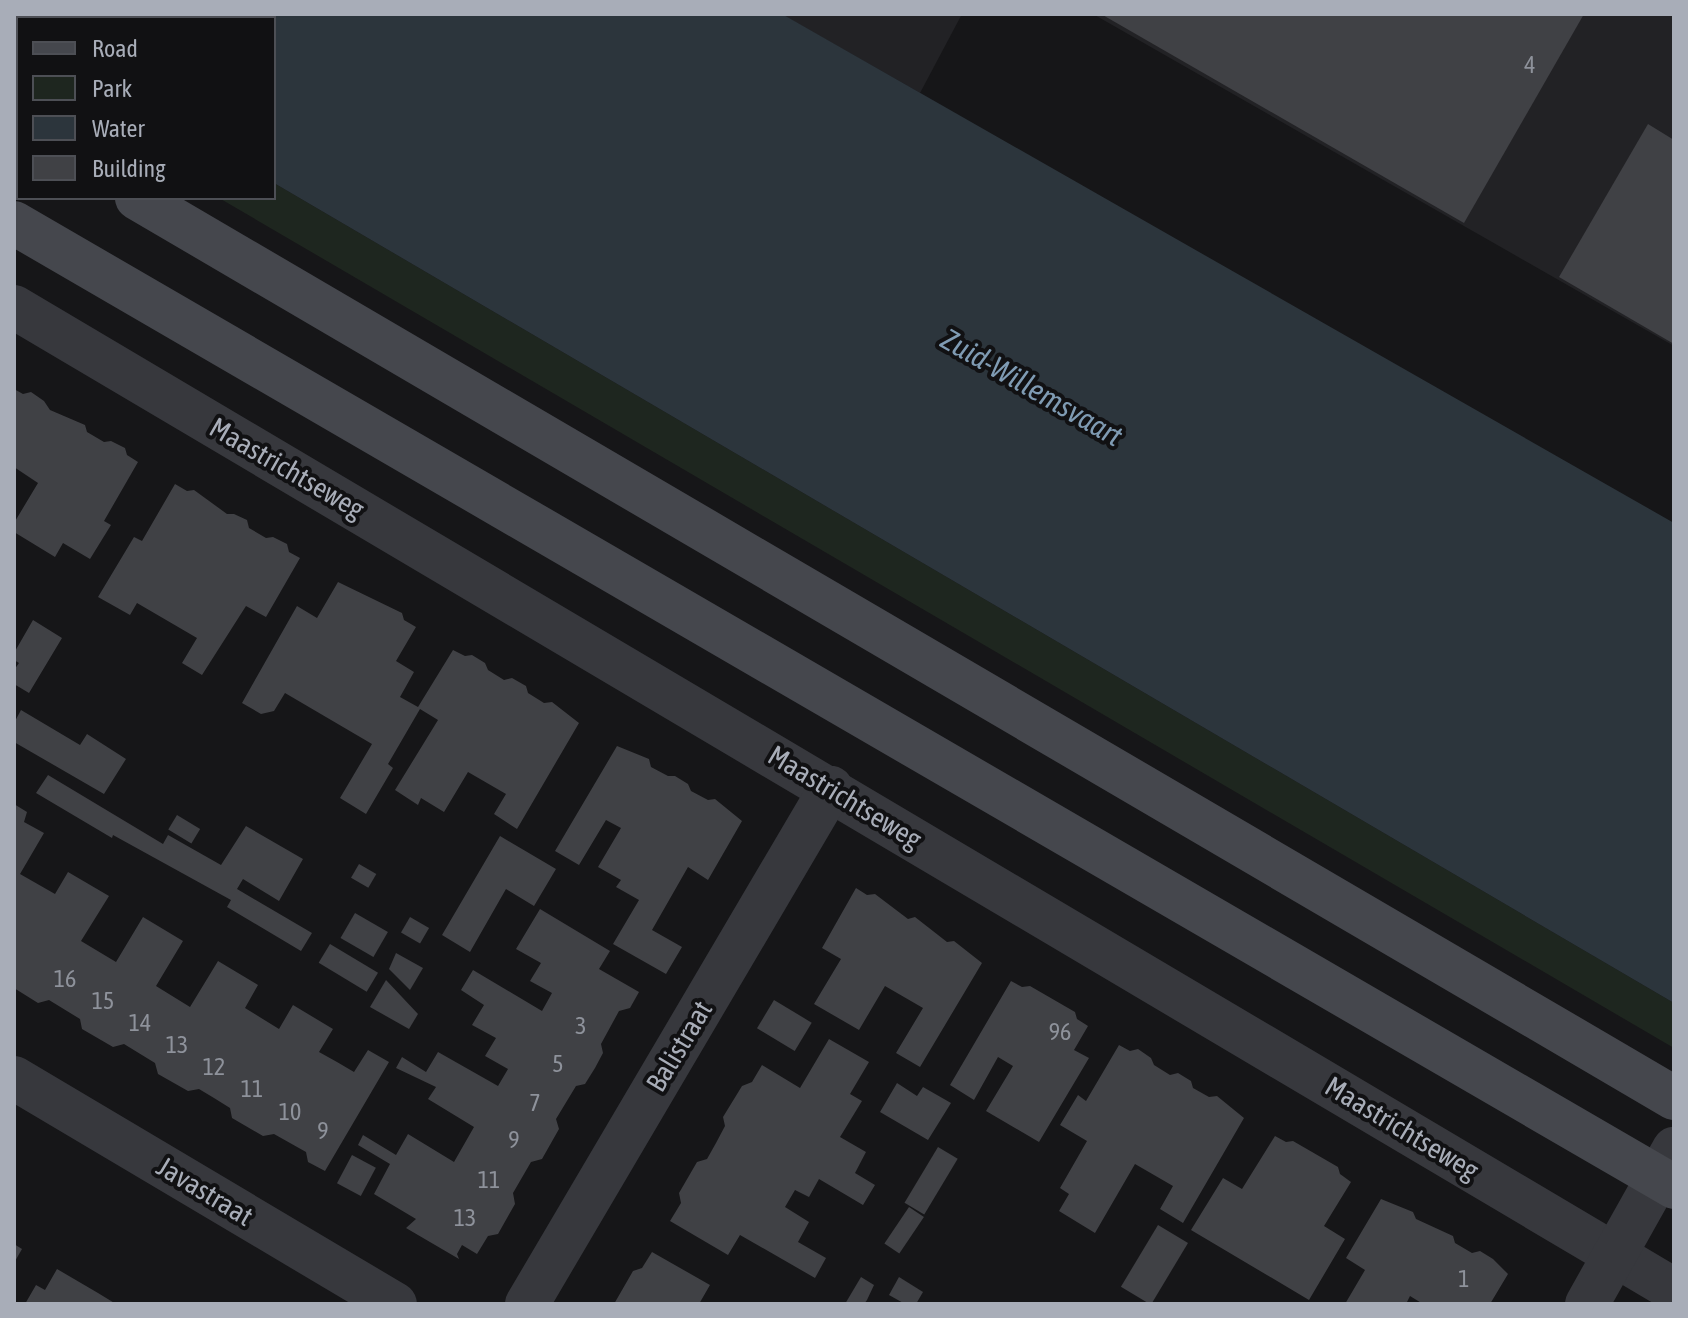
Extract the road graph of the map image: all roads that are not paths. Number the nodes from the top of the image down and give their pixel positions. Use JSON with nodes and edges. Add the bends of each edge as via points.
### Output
{"nodes":[{"id":1,"x":140,"y":200,"type":"edge"},
{"id":2,"x":14,"y":223,"type":"edge"},
{"id":3,"x":14,"y":307,"type":"edge"},
{"id":4,"x":831,"y":788,"type":"junction"},
{"id":5,"x":14,"y":1078,"type":"edge"},
{"id":6,"x":1674,"y":1098,"type":"edge"},
{"id":7,"x":1669,"y":1171,"type":"edge"},
{"id":8,"x":1615,"y":1255,"type":"junction"},
{"id":9,"x":1674,"y":1290,"type":"edge"},
{"id":10,"x":395,"y":1304,"type":"edge"},
{"id":11,"x":527,"y":1304,"type":"edge"},
{"id":12,"x":1587,"y":1304,"type":"edge"}],
"edges":[{"from":1,"to":6,"type":"main road"},
{"from":2,"to":7,"type":"main road"},
{"from":3,"to":4,"type":"street","name":"Maastrichtseweg"},
{"from":4,"to":8,"type":"street","name":"Maastrichtseweg"},
{"from":4,"to":11,"type":"street","name":"Balistraat"},
{"from":5,"to":10,"type":"street","name":"Javastraat"},
{"from":7,"to":8,"type":"street"},
{"from":8,"to":9,"type":"street","name":"Maastrichtseweg"},
{"from":8,"to":12,"type":"street"}]}
